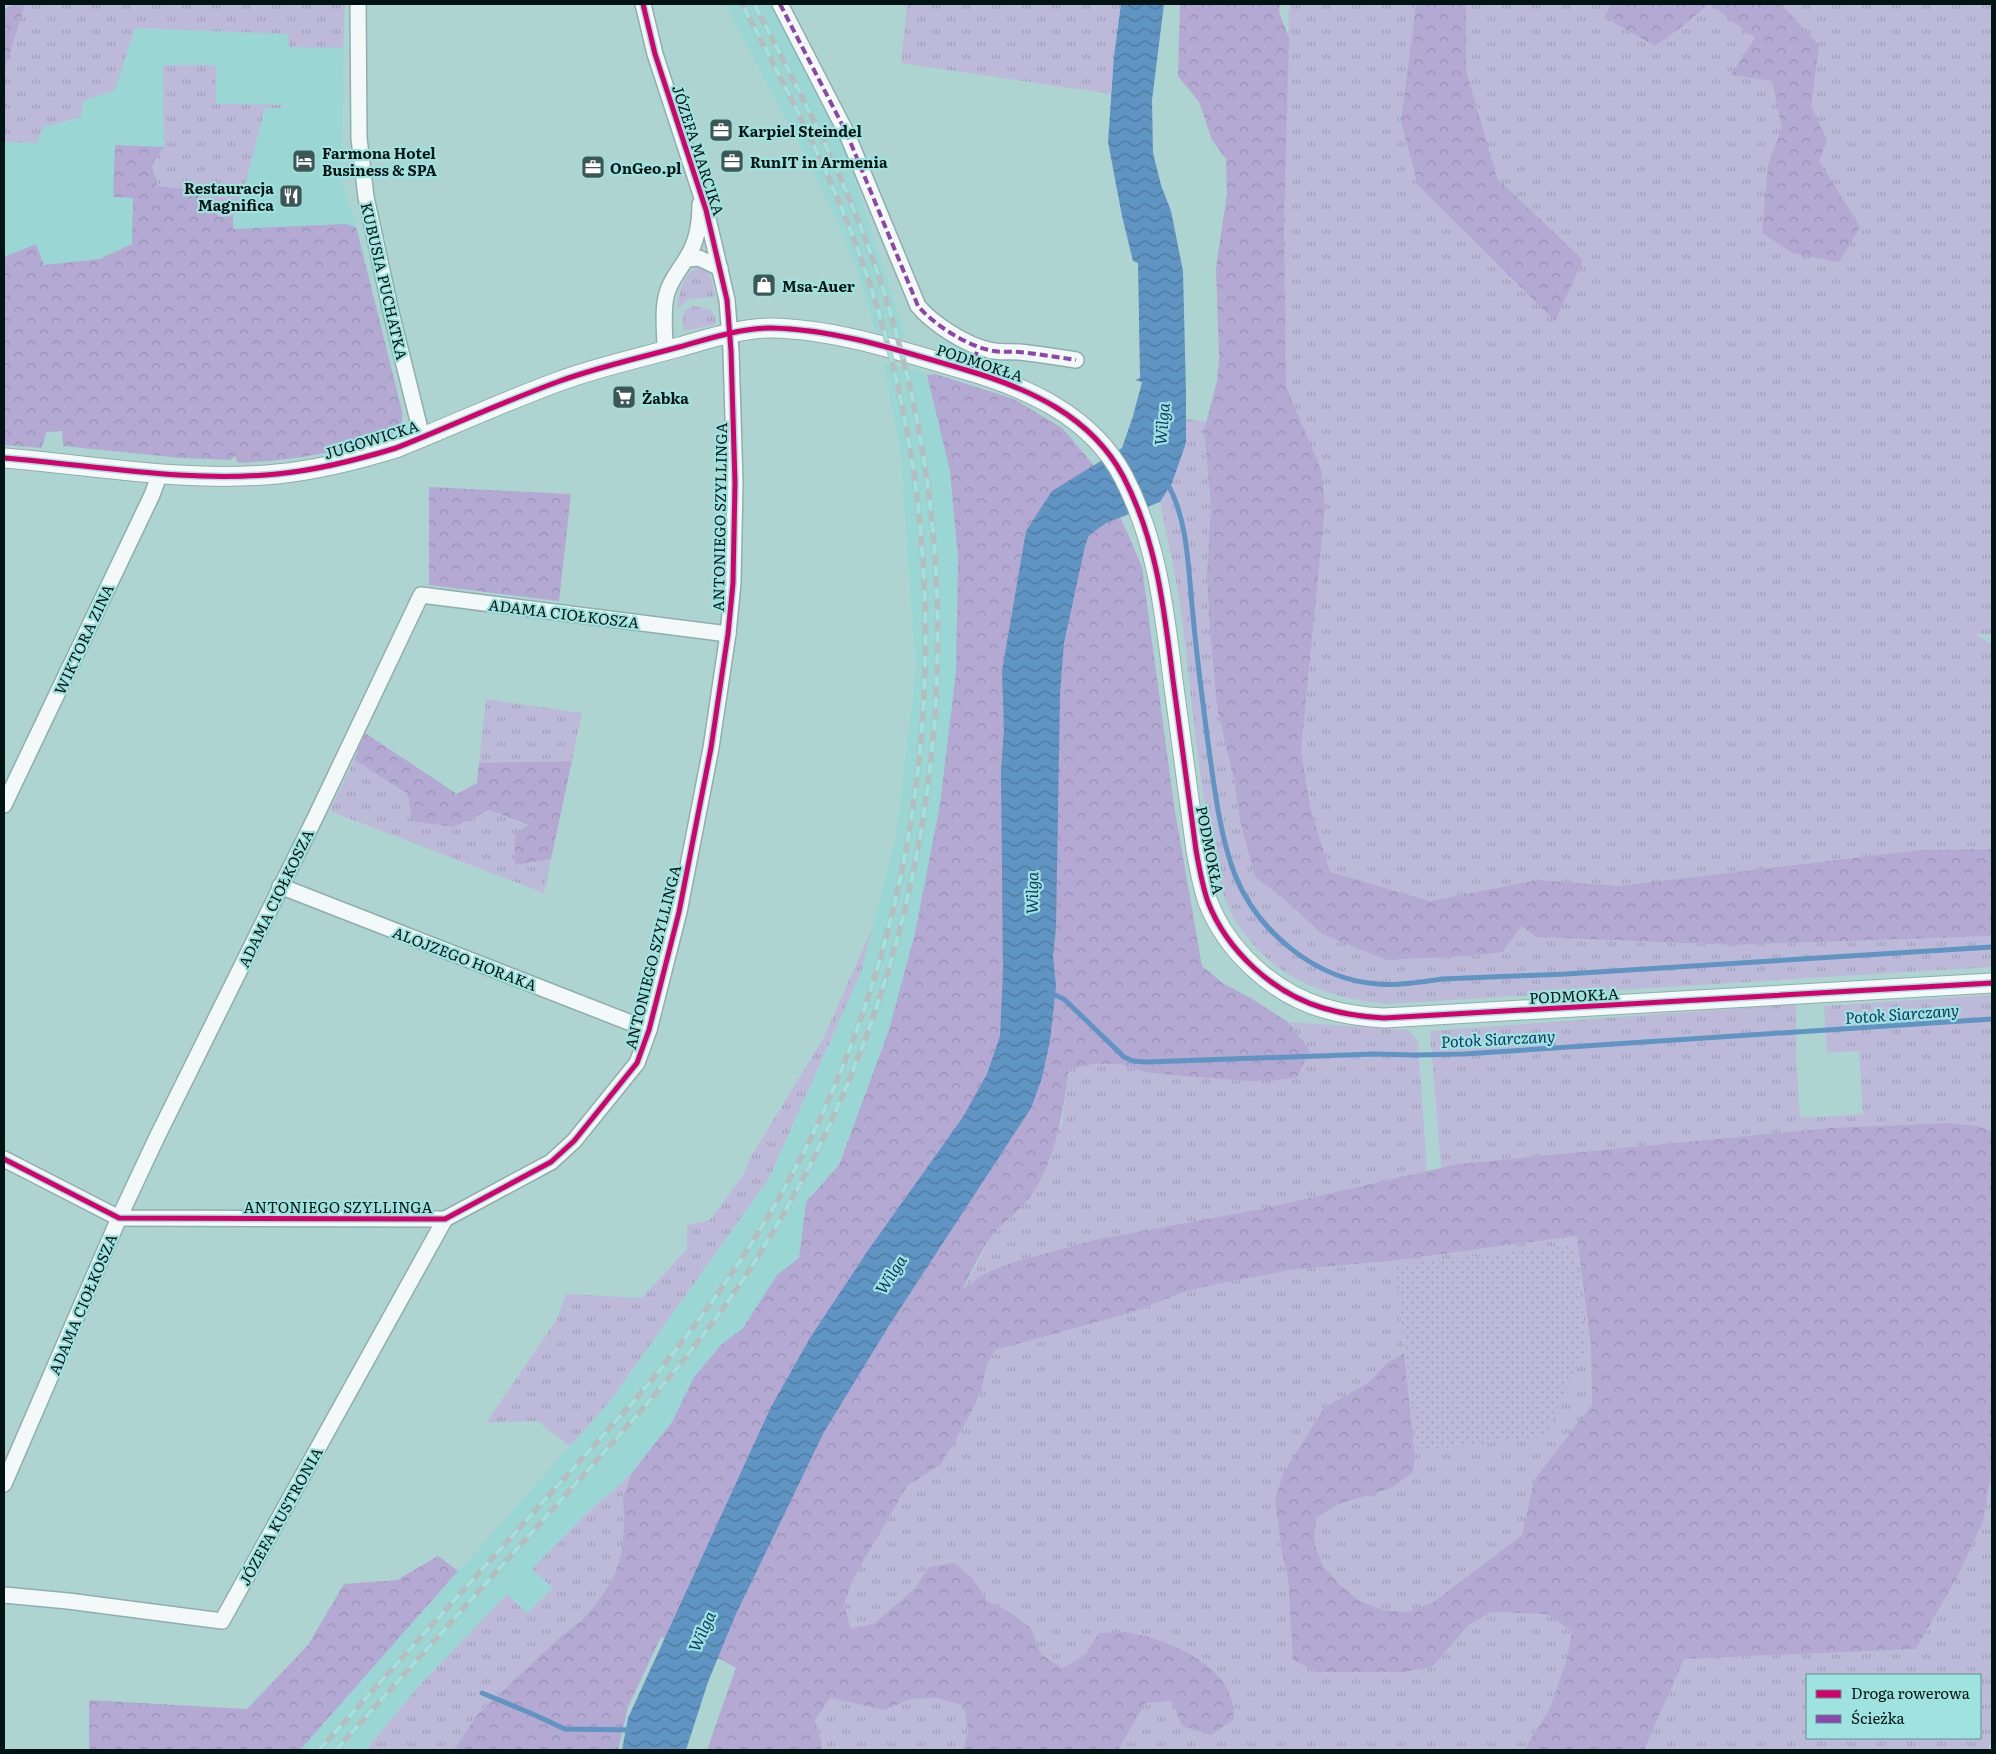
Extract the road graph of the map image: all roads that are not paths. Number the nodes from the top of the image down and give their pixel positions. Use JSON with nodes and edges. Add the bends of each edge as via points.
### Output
{"nodes":[{"id":1,"x":358,"y":4,"type":"edge"},
{"id":2,"x":643,"y":4,"type":"edge"},
{"id":3,"x":780,"y":4,"type":"edge"},
{"id":4,"x":699,"y":190,"type":"junction"},
{"id":5,"x":686,"y":259,"type":"junction"},
{"id":6,"x":720,"y":268,"type":"junction"},
{"id":7,"x":729,"y":334,"type":"junction"},
{"id":8,"x":978,"y":348,"type":"junction"},
{"id":9,"x":665,"y":351,"type":"junction"},
{"id":10,"x":1076,"y":360,"type":"dead end"},
{"id":11,"x":971,"y":371,"type":"junction"},
{"id":12,"x":422,"y":437,"type":"junction"},
{"id":13,"x":4,"y":458,"type":"edge"},
{"id":14,"x":160,"y":473,"type":"junction"},
{"id":15,"x":728,"y":634,"type":"junction"},
{"id":16,"x":4,"y":805,"type":"edge"},
{"id":17,"x":280,"y":886,"type":"junction"},
{"id":18,"x":1992,"y":983,"type":"edge"},
{"id":19,"x":649,"y":1030,"type":"junction"},
{"id":20,"x":4,"y":1159,"type":"edge"},
{"id":21,"x":119,"y":1218,"type":"junction"},
{"id":22,"x":445,"y":1219,"type":"junction"},
{"id":23,"x":4,"y":1484,"type":"edge"},
{"id":24,"x":4,"y":1595,"type":"edge"}],
"edges":[{"from":1,"to":12,"type":"street","name":"KUBUSIA PUCHATKA","via":[[359,138],[366,197]]},
{"from":2,"to":4,"type":"street","name":"JÓZEFA MARCIKA","via":[[655,54]]},
{"from":3,"to":8,"type":"street","via":[[847,134],[913,298],[924,314]]},
{"from":4,"to":5,"type":"street","name":"JÓZEFA MARCIKA","via":[[698,227]]},
{"from":4,"to":6,"type":"street","name":"JÓZEFA MARCIKA"},
{"from":5,"to":6,"type":"street","via":[[699,258]]},
{"from":5,"to":9,"type":"street","name":"JÓZEFA MARCIKA","via":[[673,276],[666,295]]},
{"from":6,"to":7,"type":"street","name":"JÓZEFA MARCIKA","via":[[727,300]]},
{"from":7,"to":9,"type":"street","name":"JUGOWICKA"},
{"from":7,"to":11,"type":"street","name":"PODMOKŁA","via":[[767,328],[825,333]]},
{"from":7,"to":15,"type":"street","name":"ANTONIEGO SZYLLINGA","via":[[735,483],[733,583]]},
{"from":8,"to":10,"type":"street"},
{"from":8,"to":11,"type":"street"},
{"from":9,"to":12,"type":"street","name":"JUGOWICKA","via":[[562,380]]},
{"from":11,"to":18,"type":"street","name":"PODMOKŁA","via":[[1051,403],[1100,443],[1122,475],[1145,527],[1162,592],[1196,850],[1209,903],[1230,940],[1255,969],[1284,990],[1322,1008],[1362,1017],[1384,1018]]},
{"from":12,"to":14,"type":"street","name":"JUGOWICKA","via":[[368,456],[305,471],[247,476]]},
{"from":13,"to":14,"type":"street","name":"JUGOWICKA"},
{"from":14,"to":16,"type":"street","name":"WIKTORA ZINA"},
{"from":15,"to":17,"type":"street","name":"ADAMA CIOŁKOSZA","via":[[421,595]]},
{"from":15,"to":19,"type":"street","name":"ANTONIEGO SZYLLINGA","via":[[711,748],[679,912]]},
{"from":17,"to":19,"type":"street","name":"ALOJZEGO HORAKA"},
{"from":17,"to":21,"type":"street","name":"ADAMA CIOŁKOSZA"},
{"from":19,"to":22,"type":"street","name":"ANTONIEGO SZYLLINGA","via":[[637,1063],[574,1141],[551,1162]]},
{"from":20,"to":21,"type":"street","name":"ANTONIEGO SZYLLINGA"},
{"from":21,"to":22,"type":"street","name":"ANTONIEGO SZYLLINGA"},
{"from":21,"to":23,"type":"street","name":"ADAMA CIOŁKOSZA"},
{"from":22,"to":24,"type":"street","name":"JÓZEFA KUSTRONIA","via":[[222,1622]]}]}
